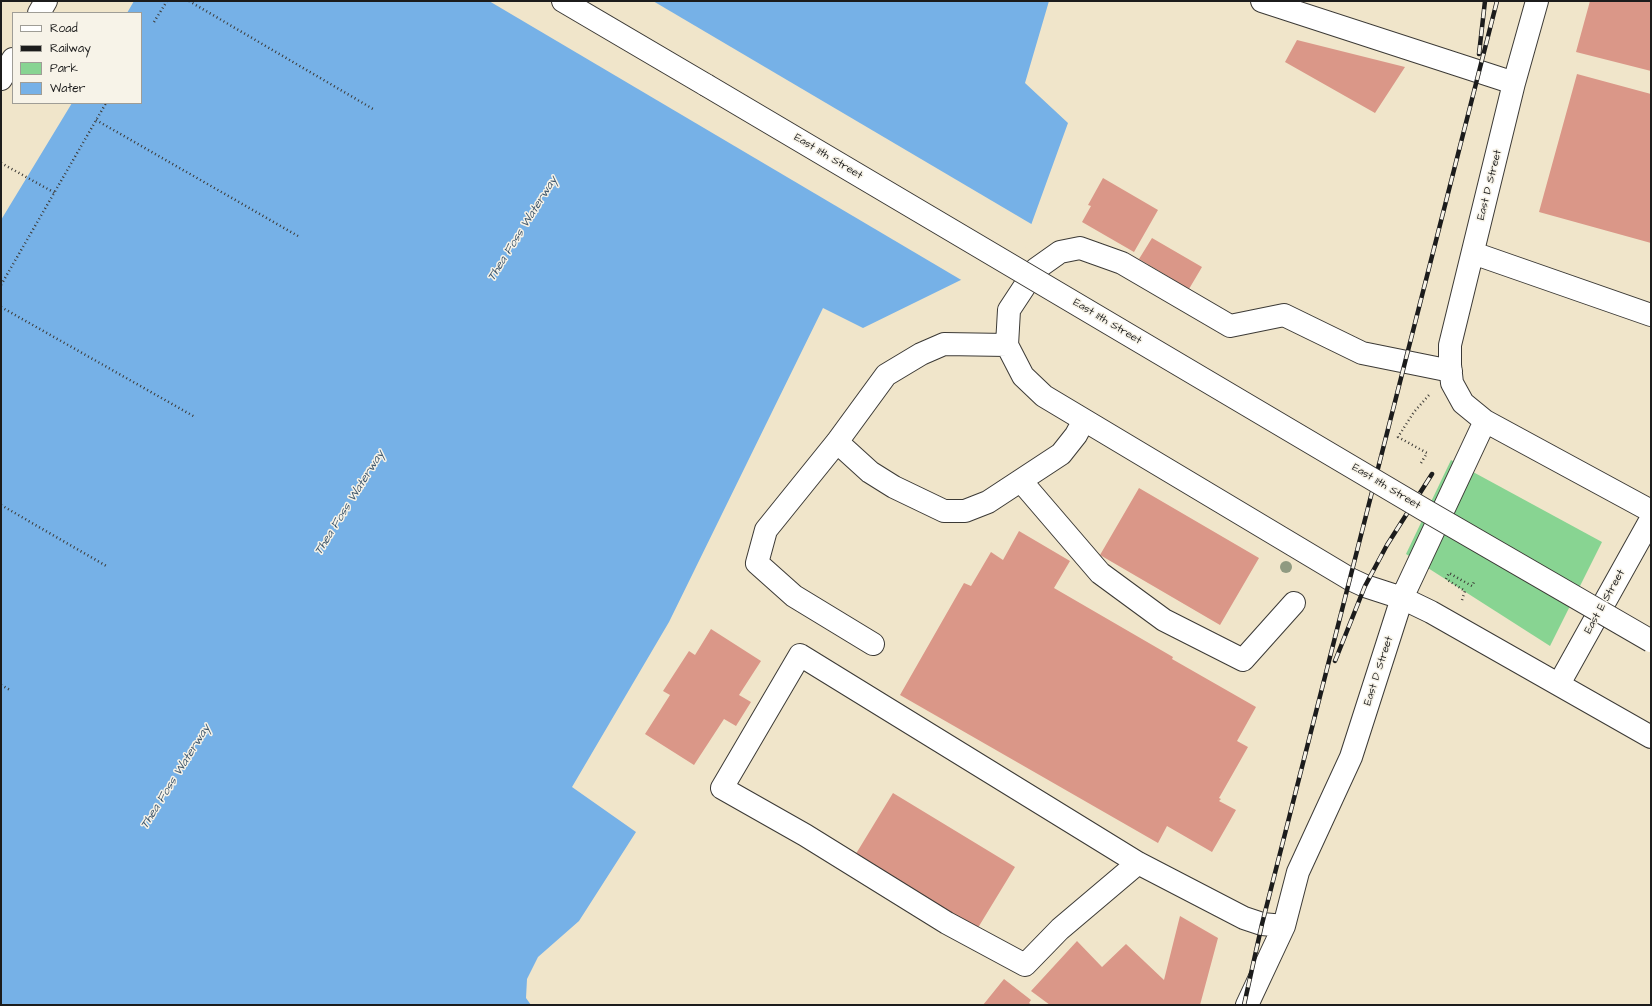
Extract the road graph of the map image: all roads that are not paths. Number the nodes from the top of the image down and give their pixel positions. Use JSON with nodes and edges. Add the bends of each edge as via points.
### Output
{"nodes":[{"id":1,"x":46,"y":1,"type":"edge"},
{"id":2,"x":564,"y":1,"type":"edge"},
{"id":3,"x":1262,"y":1,"type":"edge"},
{"id":4,"x":1537,"y":1,"type":"edge"},
{"id":5,"x":40,"y":12,"type":"edge"},
{"id":6,"x":12,"y":61,"type":"edge"},
{"id":7,"x":1,"y":79,"type":"edge"},
{"id":8,"x":1514,"y":83,"type":"junction"},
{"id":9,"x":1473,"y":253,"type":"junction"},
{"id":10,"x":1651,"y":315,"type":"edge"},
{"id":11,"x":1007,"y":345,"type":"junction"},
{"id":12,"x":1451,"y":371,"type":"junction"},
{"id":13,"x":1084,"y":420,"type":"junction"},
{"id":14,"x":1485,"y":421,"type":"junction"},
{"id":15,"x":837,"y":442,"type":"junction"},
{"id":16,"x":1022,"y":481,"type":"junction"},
{"id":17,"x":1651,"y":511,"type":"edge"},
{"id":18,"x":1651,"y":519,"type":"edge"},
{"id":19,"x":1402,"y":598,"type":"junction"},
{"id":20,"x":1294,"y":603,"type":"dead end"},
{"id":21,"x":1651,"y":641,"type":"edge"},
{"id":22,"x":873,"y":644,"type":"dead end"},
{"id":23,"x":1559,"y":684,"type":"junction"},
{"id":24,"x":1651,"y":737,"type":"edge"},
{"id":25,"x":1138,"y":863,"type":"junction"},
{"id":26,"x":1284,"y":926,"type":"junction"},
{"id":27,"x":1246,"y":1005,"type":"edge"}],
"edges":[{"from":1,"to":5,"type":"street"},
{"from":2,"to":21,"type":"street","name":"East 11th Street","bridge":true},
{"from":3,"to":8,"type":"street"},
{"from":4,"to":8,"type":"street","name":"East D Street"},
{"from":6,"to":7,"type":"street"},
{"from":8,"to":9,"type":"street","name":"East D Street"},
{"from":9,"to":10,"type":"street"},
{"from":9,"to":12,"type":"street","name":"East D Street","via":[[1450,345]]},
{"from":11,"to":12,"type":"street","via":[[1009,310],[1036,269],[1060,252],[1080,248],[1122,263],[1230,326],[1284,315],[1362,352]]},
{"from":11,"to":13,"type":"street","via":[[1023,376],[1044,396]]},
{"from":11,"to":15,"type":"street","via":[[944,344],[921,354],[886,375]]},
{"from":12,"to":14,"type":"street","via":[[1452,383],[1463,403]]},
{"from":13,"to":16,"type":"street","via":[[1061,454]]},
{"from":13,"to":19,"type":"street","via":[[1350,579]]},
{"from":14,"to":17,"type":"street"},
{"from":14,"to":19,"type":"street","name":"East D Street"},
{"from":15,"to":16,"type":"street","via":[[870,472],[918,500],[944,511],[965,511],[988,502]]},
{"from":15,"to":22,"type":"street","via":[[766,530],[757,563],[794,596]]},
{"from":16,"to":20,"type":"street","via":[[1100,573],[1164,620],[1243,660]]},
{"from":18,"to":23,"type":"street","name":"East E Street"},
{"from":19,"to":23,"type":"street"},
{"from":19,"to":26,"type":"street","name":"East D Street","via":[[1351,757],[1298,872]]},
{"from":23,"to":24,"type":"street"},
{"from":25,"to":25,"type":"street","via":[[800,655],[722,788],[805,835],[947,923],[1025,965],[1060,930]]},
{"from":25,"to":26,"type":"street","via":[[1244,918],[1262,924]]},
{"from":26,"to":27,"type":"street","name":"East D Street"}]}
